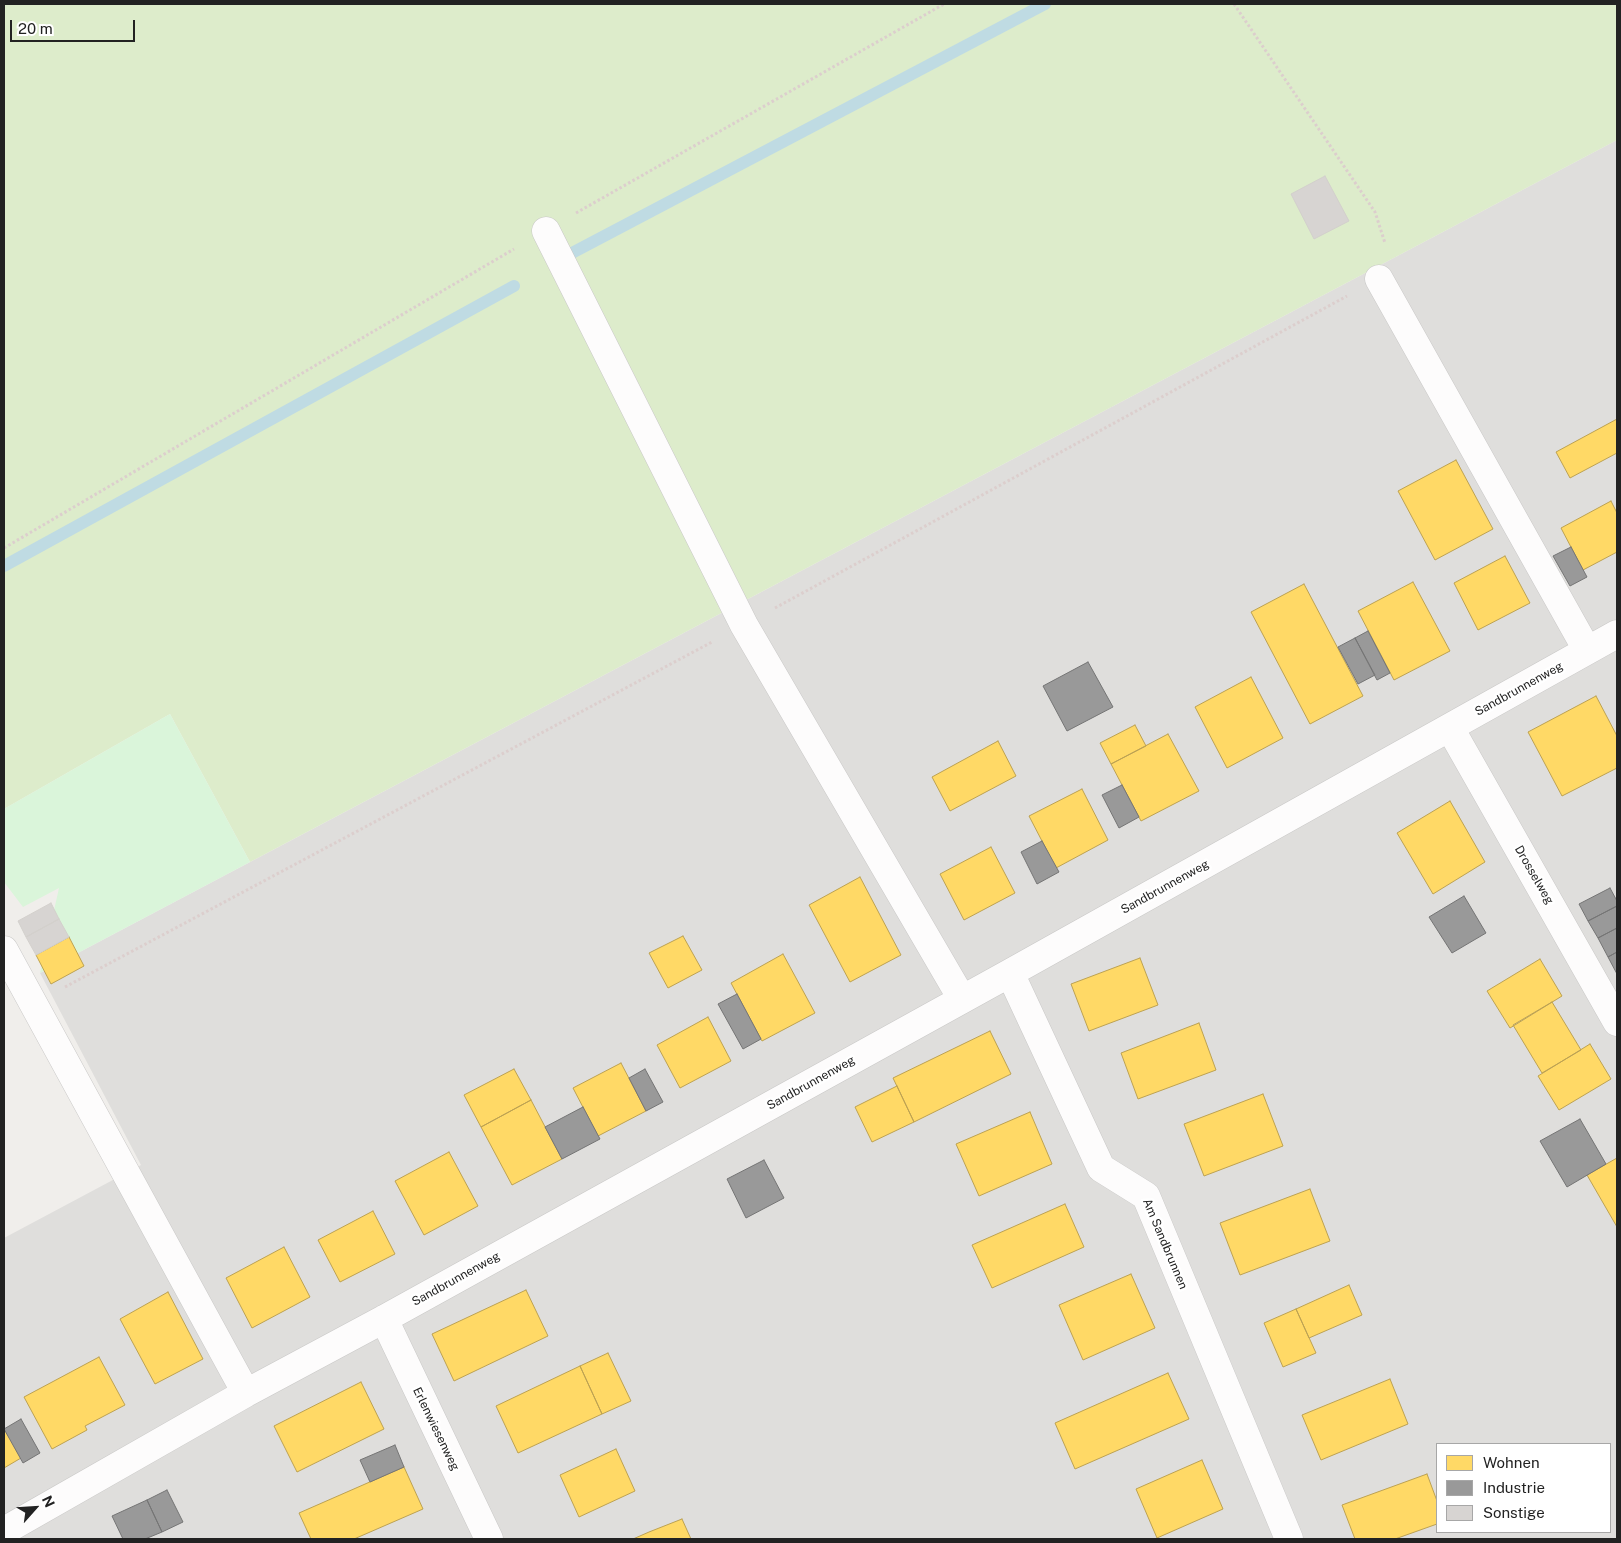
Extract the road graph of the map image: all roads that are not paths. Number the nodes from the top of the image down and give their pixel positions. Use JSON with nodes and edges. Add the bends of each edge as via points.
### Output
{"nodes":[{"id":1,"x":546,"y":231,"type":"road end"},
{"id":2,"x":1380,"y":278,"type":"road end"},
{"id":3,"x":1617,"y":634,"type":"edge"},
{"id":4,"x":1587,"y":650,"type":"junction"},
{"id":5,"x":1450,"y":728,"type":"junction"},
{"id":6,"x":4,"y":950,"type":"edge"},
{"id":7,"x":1010,"y":973,"type":"junction"},
{"id":8,"x":962,"y":999,"type":"junction"},
{"id":9,"x":1617,"y":1022,"type":"edge"},
{"id":10,"x":384,"y":1319,"type":"junction"},
{"id":11,"x":246,"y":1393,"type":"junction"},
{"id":12,"x":4,"y":1531,"type":"edge"},
{"id":13,"x":489,"y":1539,"type":"edge"},
{"id":14,"x":1289,"y":1539,"type":"edge"}],
"edges":[{"from":1,"to":8,"type":"street","via":[[744,625]]},
{"from":2,"to":4,"type":"street"},
{"from":3,"to":4,"type":"street","name":"Sandbrunnenweg"},
{"from":4,"to":5,"type":"street","name":"Sandbrunnenweg"},
{"from":5,"to":7,"type":"street","name":"Sandbrunnenweg"},
{"from":5,"to":9,"type":"street","name":"Drosselweg"},
{"from":6,"to":11,"type":"street"},
{"from":7,"to":8,"type":"street","name":"Sandbrunnenweg"},
{"from":7,"to":14,"type":"street","name":"Am Sandbrunnen","via":[[1101,1168],[1146,1196]]},
{"from":8,"to":10,"type":"street","name":"Sandbrunnenweg"},
{"from":10,"to":11,"type":"street","name":"Sandbrunnenweg"},
{"from":10,"to":13,"type":"street","name":"Erlenwiesenweg"},
{"from":11,"to":12,"type":"street","name":"Sandbrunnenweg"}]}
